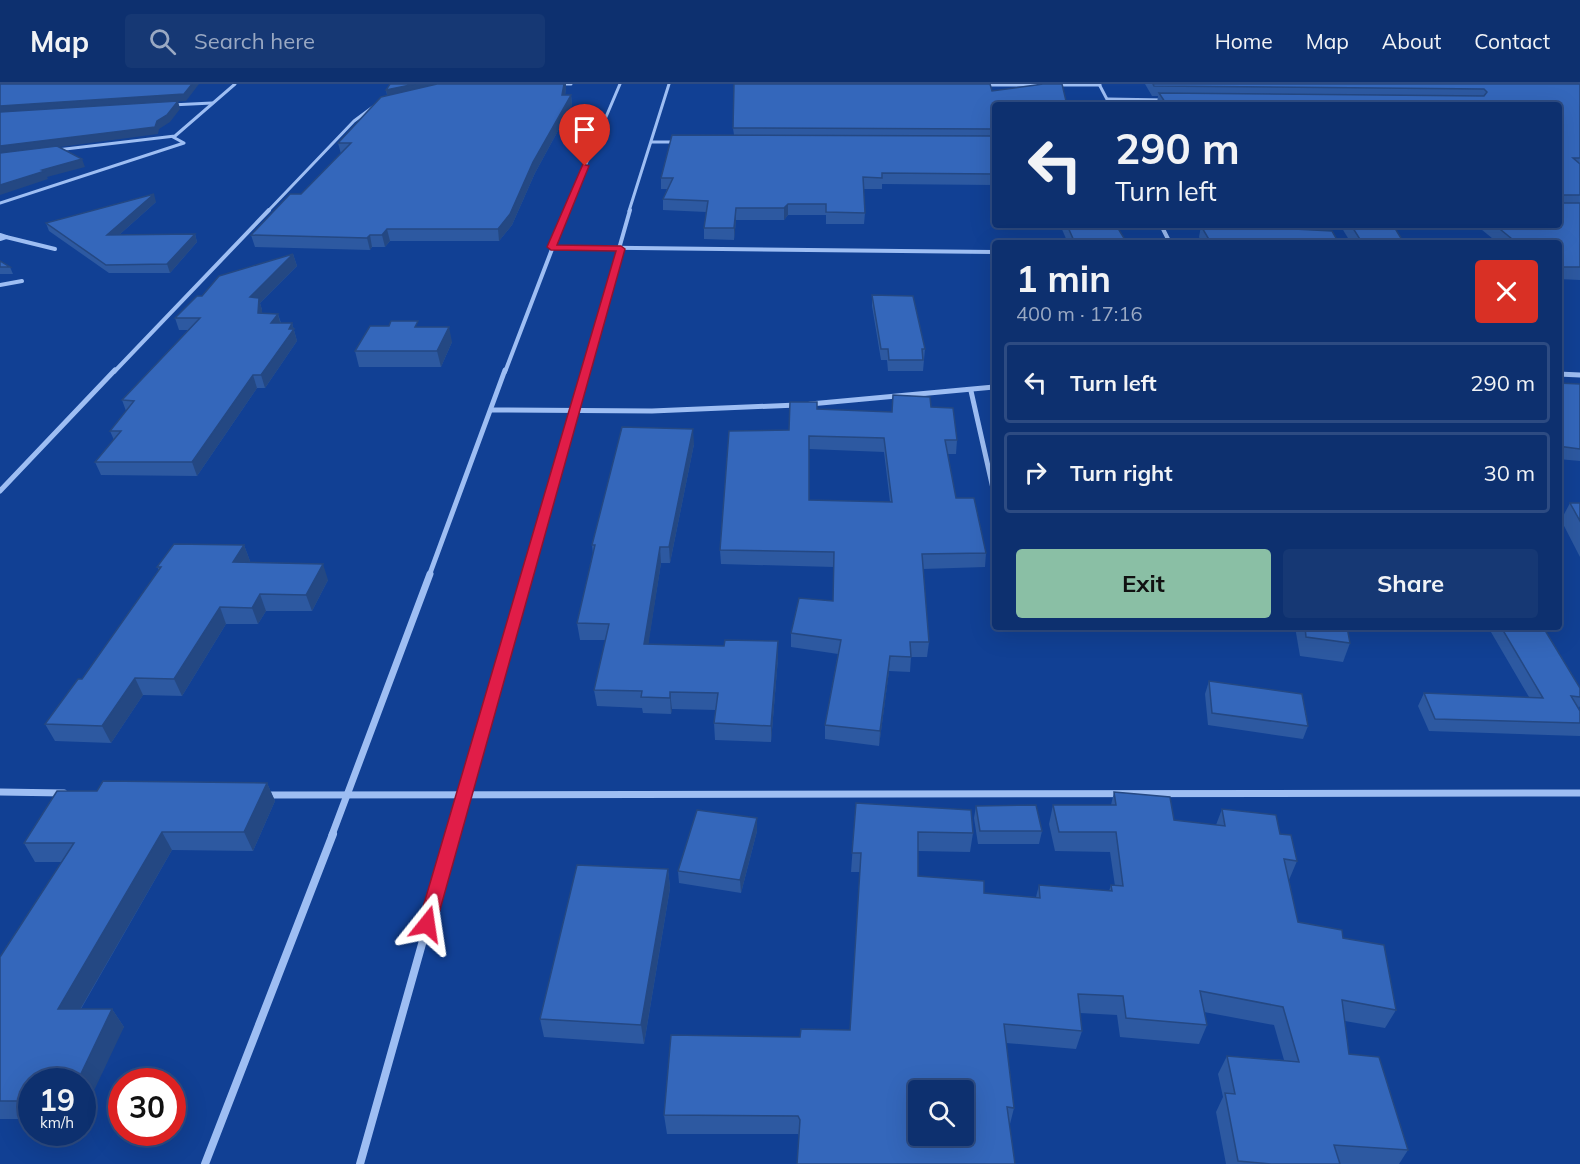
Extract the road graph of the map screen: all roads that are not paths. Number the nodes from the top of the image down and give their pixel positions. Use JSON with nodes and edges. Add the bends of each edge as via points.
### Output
{"nodes":[{"id":1,"x":235,"y":84,"type":"edge"},
{"id":2,"x":547,"y":84,"type":"edge"},
{"id":3,"x":571,"y":84,"type":"edge"},
{"id":4,"x":620,"y":84,"type":"edge"},
{"id":5,"x":669,"y":84,"type":"edge"},
{"id":6,"x":981,"y":85,"type":"edge"},
{"id":7,"x":1100,"y":85,"type":"edge"},
{"id":8,"x":391,"y":95,"type":"edge"},
{"id":9,"x":1108,"y":99,"type":"junction"},
{"id":10,"x":1175,"y":101,"type":"edge"},
{"id":11,"x":1109,"y":102,"type":"edge"},
{"id":12,"x":213,"y":103,"type":"junction"},
{"id":13,"x":165,"y":106,"type":"edge"},
{"id":14,"x":172,"y":137,"type":"junction"},
{"id":15,"x":652,"y":142,"type":"junction"},
{"id":16,"x":687,"y":142,"type":"edge"},
{"id":17,"x":47,"y":152,"type":"edge"},
{"id":18,"x":0,"y":203,"type":"edge"},
{"id":19,"x":0,"y":237,"type":"edge"},
{"id":20,"x":551,"y":247,"type":"junction"},
{"id":21,"x":55,"y":249,"type":"dead end"},
{"id":22,"x":621,"y":249,"type":"junction"},
{"id":23,"x":992,"y":252,"type":"edge"},
{"id":24,"x":22,"y":281,"type":"dead end"},
{"id":25,"x":0,"y":285,"type":"edge"},
{"id":26,"x":1562,"y":374,"type":"edge"},
{"id":27,"x":1580,"y":375,"type":"edge"},
{"id":28,"x":992,"y":387,"type":"edge"},
{"id":29,"x":971,"y":391,"type":"junction"},
{"id":30,"x":492,"y":410,"type":"junction"},
{"id":31,"x":573,"y":412,"type":"junction"},
{"id":32,"x":992,"y":484,"type":"edge"},
{"id":33,"x":0,"y":491,"type":"edge"},
{"id":34,"x":0,"y":792,"type":"edge"},
{"id":35,"x":70,"y":793,"type":"edge"},
{"id":36,"x":463,"y":793,"type":"junction"},
{"id":37,"x":1580,"y":793,"type":"edge"},
{"id":38,"x":255,"y":794,"type":"edge"},
{"id":39,"x":348,"y":795,"type":"junction"},
{"id":40,"x":206,"y":1164,"type":"edge"},
{"id":41,"x":360,"y":1164,"type":"edge"}],
"edges":[{"from":1,"to":12,"type":"street"},
{"from":2,"to":3,"type":"street"},
{"from":4,"to":20,"type":"street"},
{"from":5,"to":15,"type":"street"},
{"from":6,"to":7,"type":"street"},
{"from":7,"to":9,"type":"street"},
{"from":8,"to":33,"type":"street","via":[[354,122]]},
{"from":9,"to":10,"type":"street"},
{"from":9,"to":11,"type":"street"},
{"from":12,"to":13,"type":"street"},
{"from":12,"to":14,"type":"street"},
{"from":14,"to":17,"type":"street"},
{"from":14,"to":18,"type":"street","via":[[184,143]]},
{"from":15,"to":16,"type":"street"},
{"from":15,"to":22,"type":"street"},
{"from":19,"to":21,"type":"street"},
{"from":20,"to":22,"type":"street"},
{"from":20,"to":30,"type":"street"},
{"from":22,"to":23,"type":"street"},
{"from":22,"to":31,"type":"street"},
{"from":24,"to":25,"type":"street"},
{"from":26,"to":27,"type":"street"},
{"from":28,"to":29,"type":"street"},
{"from":29,"to":31,"type":"street","via":[[738,409]]},
{"from":29,"to":32,"type":"street"},
{"from":30,"to":31,"type":"street"},
{"from":30,"to":39,"type":"street"},
{"from":31,"to":36,"type":"street"},
{"from":34,"to":35,"type":"street"},
{"from":36,"to":37,"type":"street"},
{"from":36,"to":39,"type":"street"},
{"from":36,"to":41,"type":"street"},
{"from":38,"to":39,"type":"street"},
{"from":39,"to":40,"type":"street"}]}
